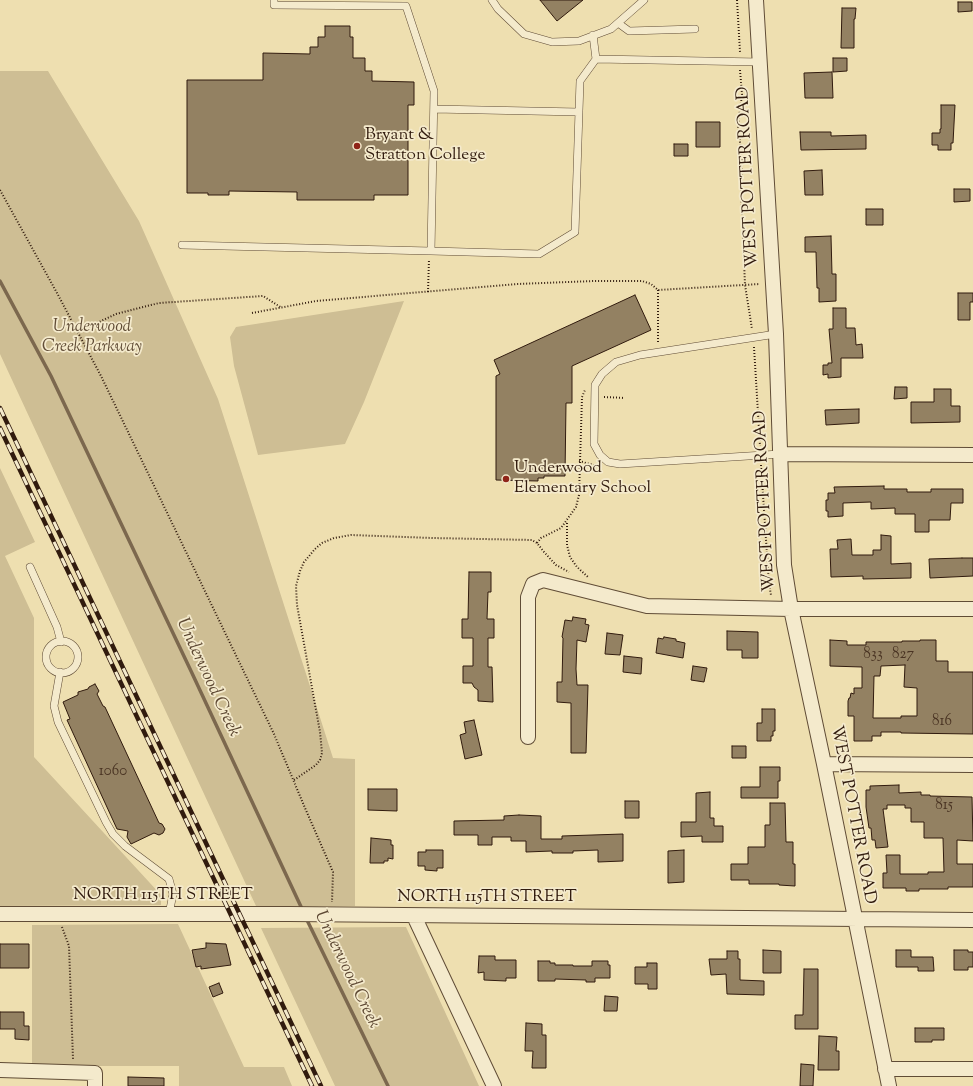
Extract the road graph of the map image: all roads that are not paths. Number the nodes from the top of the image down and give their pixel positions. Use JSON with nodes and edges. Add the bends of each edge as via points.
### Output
{"nodes":[{"id":1,"x":274,"y":0,"type":"edge"},
{"id":2,"x":492,"y":0,"type":"edge"},
{"id":3,"x":644,"y":0,"type":"edge"},
{"id":4,"x":756,"y":0,"type":"edge"},
{"id":5,"x":393,"y":3,"type":"edge"},
{"id":6,"x":618,"y":23,"type":"junction"},
{"id":7,"x":695,"y":29,"type":"dead end"},
{"id":8,"x":593,"y":35,"type":"junction"},
{"id":9,"x":596,"y":59,"type":"junction"},
{"id":10,"x":760,"y":62,"type":"junction"},
{"id":11,"x":434,"y":109,"type":"junction"},
{"id":12,"x":579,"y":112,"type":"junction"},
{"id":13,"x":182,"y":245,"type":"dead end"},
{"id":14,"x":430,"y":251,"type":"junction"},
{"id":15,"x":776,"y":334,"type":"junction"},
{"id":16,"x":780,"y":454,"type":"junction"},
{"id":17,"x":973,"y":455,"type":"edge"},
{"id":18,"x":30,"y":567,"type":"dead end"},
{"id":19,"x":791,"y":609,"type":"junction"},
{"id":20,"x":973,"y":609,"type":"edge"},
{"id":21,"x":61,"y":642,"type":"junction"},
{"id":22,"x":60,"y":672,"type":"junction"},
{"id":23,"x":528,"y":737,"type":"dead end"},
{"id":24,"x":824,"y":764,"type":"junction"},
{"id":25,"x":973,"y":765,"type":"edge"},
{"id":26,"x":0,"y":914,"type":"edge"},
{"id":27,"x":169,"y":914,"type":"junction"},
{"id":28,"x":414,"y":916,"type":"junction"},
{"id":29,"x":855,"y":920,"type":"junction"},
{"id":30,"x":973,"y":920,"type":"edge"},
{"id":31,"x":885,"y":1069,"type":"junction"},
{"id":32,"x":973,"y":1069,"type":"edge"},
{"id":33,"x":0,"y":1070,"type":"edge"},
{"id":34,"x":95,"y":1079,"type":"edge"},
{"id":35,"x":494,"y":1086,"type":"edge"},
{"id":36,"x":889,"y":1086,"type":"edge"}],
"edges":[{"from":1,"to":5,"type":"lane","via":[[274,5]]},
{"from":2,"to":8,"type":"lane","via":[[524,34],[552,42],[579,41]]},
{"from":3,"to":6,"type":"lane"},
{"from":4,"to":10,"type":"street","name":"WEST POTTER ROAD"},
{"from":5,"to":11,"type":"lane","via":[[406,6],[434,91]]},
{"from":6,"to":7,"type":"lane","via":[[629,31]]},
{"from":6,"to":8,"type":"lane","via":[[611,29]]},
{"from":8,"to":9,"type":"lane"},
{"from":9,"to":10,"type":"lane"},
{"from":9,"to":12,"type":"lane","via":[[580,81]]},
{"from":10,"to":15,"type":"street","name":"WEST POTTER ROAD"},
{"from":11,"to":12,"type":"lane"},
{"from":11,"to":14,"type":"lane"},
{"from":12,"to":14,"type":"lane","via":[[575,232],[539,254]]},
{"from":13,"to":14,"type":"lane"},
{"from":15,"to":16,"type":"street","name":"WEST POTTER ROAD"},
{"from":15,"to":16,"type":"lane","via":[[640,355],[616,362],[602,374],[595,385],[594,444],[600,455],[608,462],[620,464]]},
{"from":16,"to":17,"type":"street"},
{"from":16,"to":19,"type":"street","name":"WEST POTTER ROAD","via":[[784,565]]},
{"from":18,"to":21,"type":"lane","via":[[57,627]]},
{"from":19,"to":20,"type":"street"},
{"from":19,"to":23,"type":"street","via":[[647,606],[543,580],[533,584],[528,597]]},
{"from":19,"to":24,"type":"street","name":"WEST POTTER ROAD"},
{"from":21,"to":22,"type":"lane","via":[[50,647],[46,655],[51,668]]},
{"from":21,"to":22,"type":"lane","via":[[67,642],[74,648],[78,658],[72,669]]},
{"from":22,"to":27,"type":"lane","via":[[54,706],[58,722],[113,834],[169,879],[173,894]]},
{"from":24,"to":25,"type":"street"},
{"from":24,"to":29,"type":"street","name":"WEST POTTER ROAD"},
{"from":26,"to":27,"type":"street","name":"NORTH 115TH STREET"},
{"from":27,"to":28,"type":"street","name":"NORTH 115TH STREET"},
{"from":28,"to":29,"type":"street","name":"NORTH 115TH STREET"},
{"from":28,"to":35,"type":"street"},
{"from":29,"to":30,"type":"street","name":"NORTH 115TH STREET"},
{"from":29,"to":31,"type":"street","name":"WEST POTTER ROAD"},
{"from":31,"to":32,"type":"street"},
{"from":31,"to":36,"type":"street","name":"WEST POTTER ROAD"},
{"from":33,"to":34,"type":"street","via":[[74,1072]]}]}
